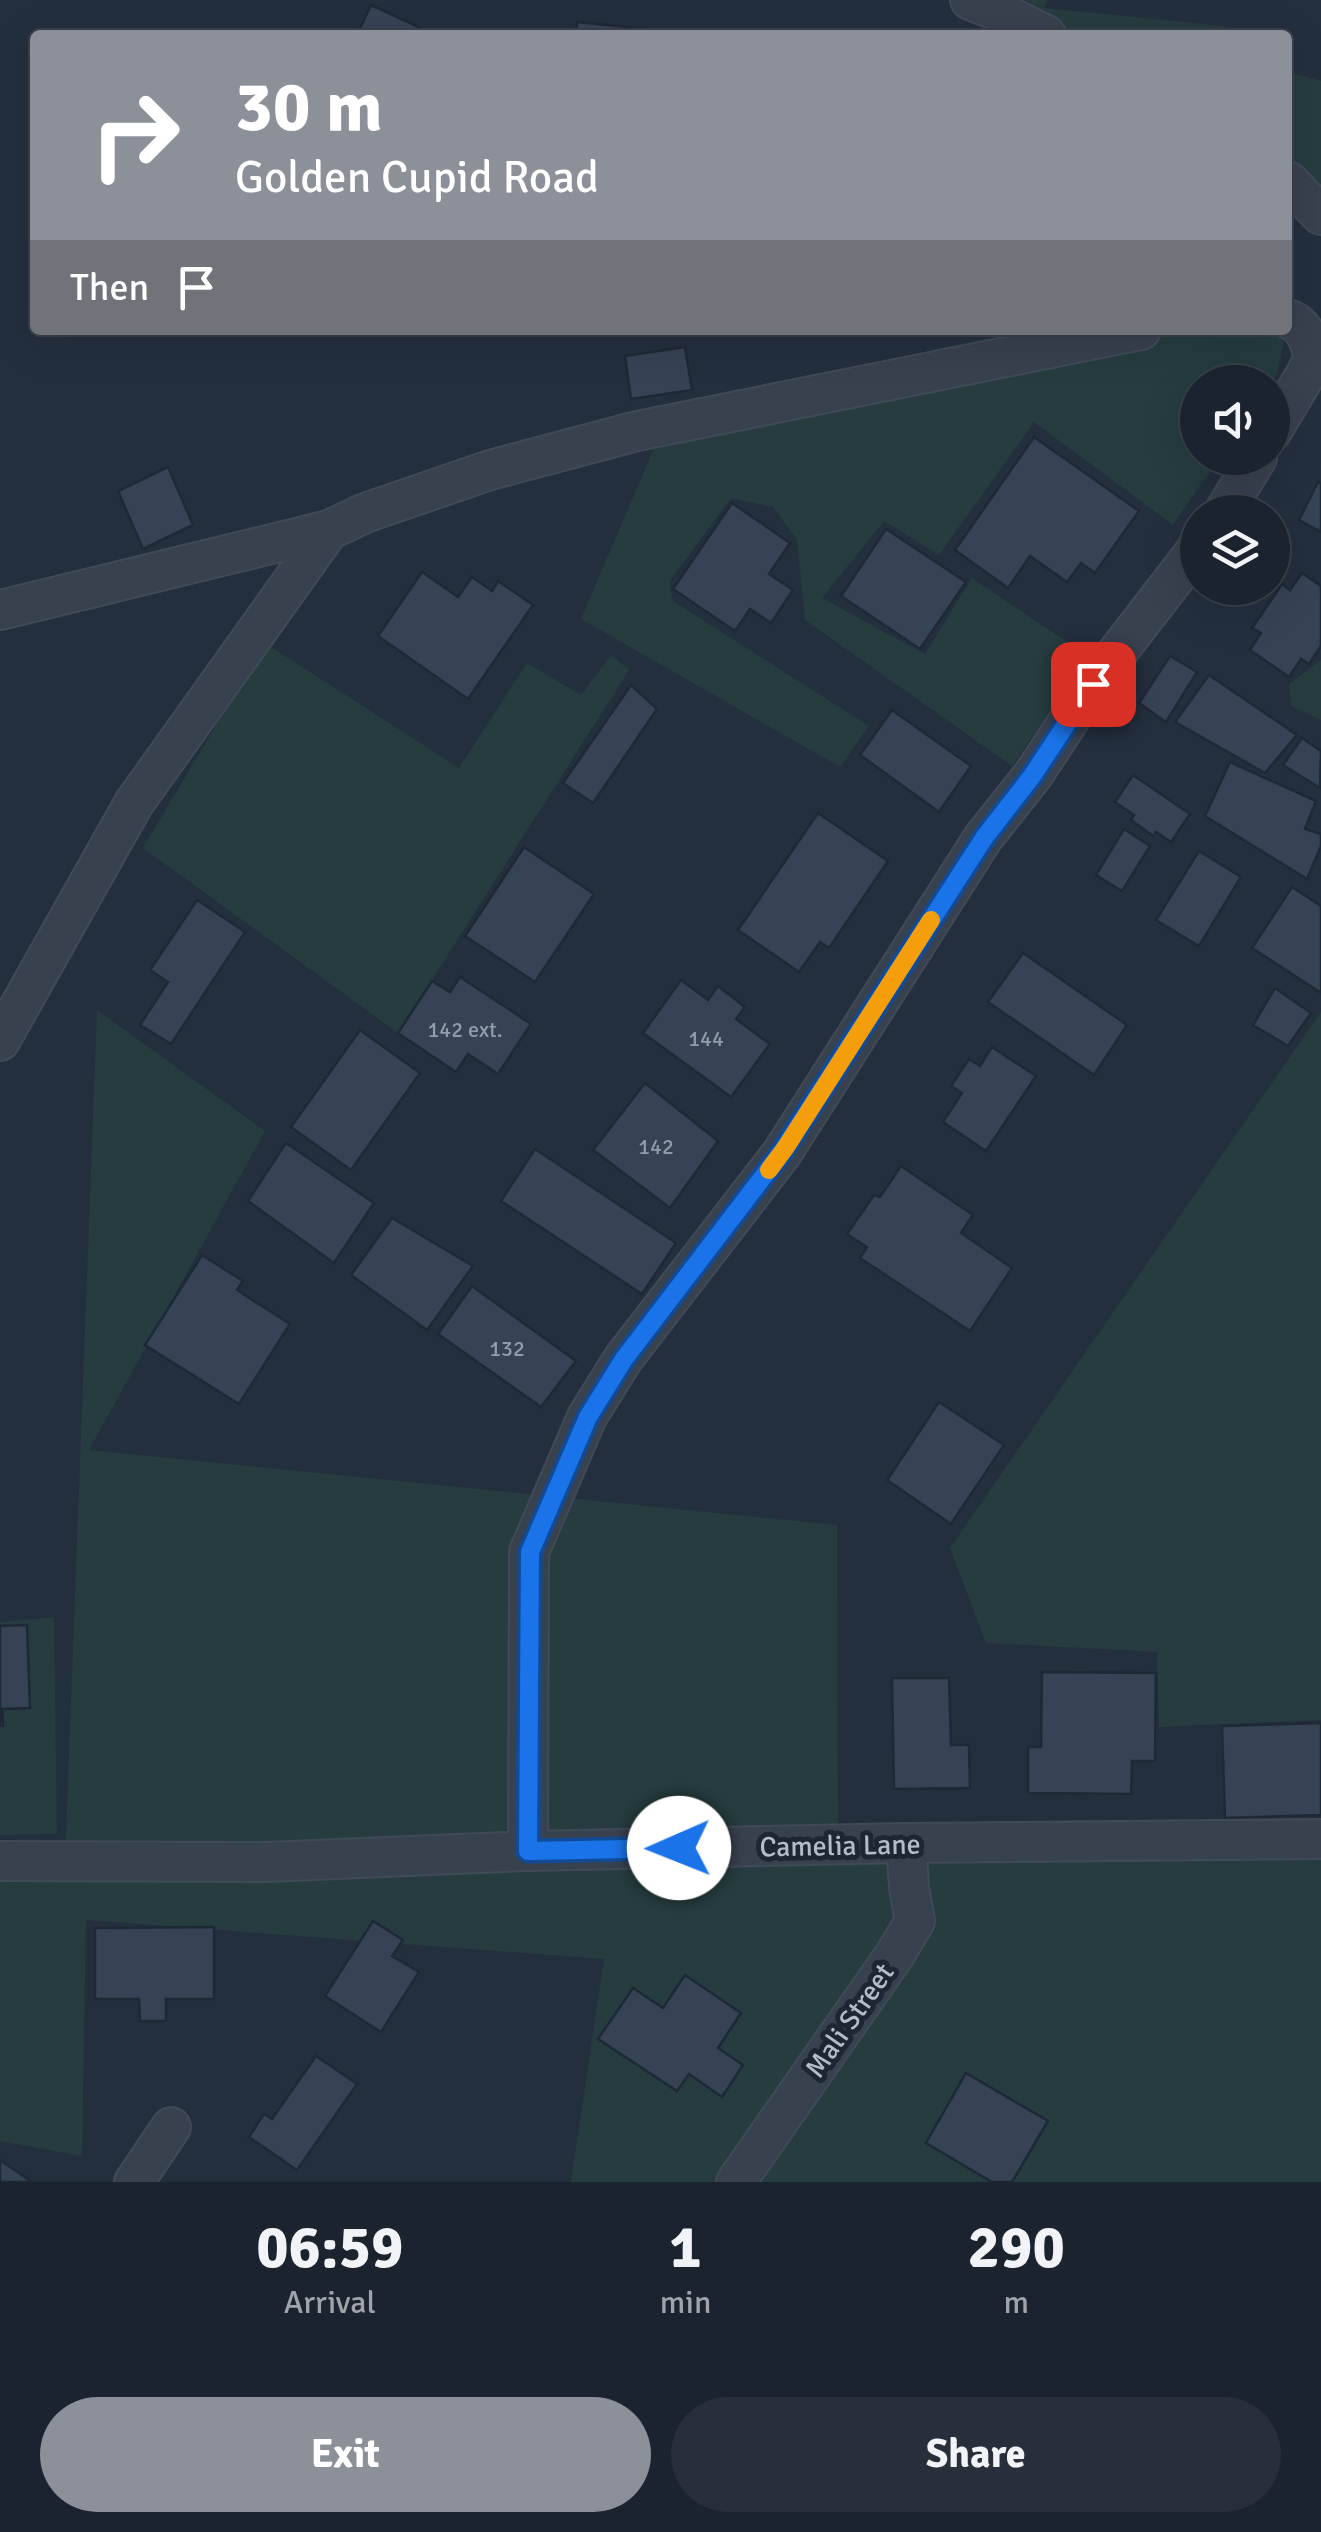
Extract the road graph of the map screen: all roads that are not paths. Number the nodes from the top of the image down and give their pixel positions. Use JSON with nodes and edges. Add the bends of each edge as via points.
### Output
{"nodes":[{"id":1,"x":970,"y":0,"type":"edge"},
{"id":2,"x":1036,"y":30,"type":"edge"},
{"id":3,"x":1292,"y":184,"type":"edge"},
{"id":4,"x":1321,"y":215,"type":"edge"},
{"id":5,"x":1292,"y":321,"type":"edge"},
{"id":6,"x":1115,"y":335,"type":"edge"},
{"id":7,"x":1317,"y":349,"type":"edge"},
{"id":8,"x":1290,"y":398,"type":"edge"},
{"id":9,"x":330,"y":530,"type":"junction"},
{"id":10,"x":1180,"y":571,"type":"edge"},
{"id":11,"x":0,"y":610,"type":"edge"},
{"id":12,"x":0,"y":1041,"type":"edge"},
{"id":13,"x":1321,"y":1839,"type":"edge"},
{"id":14,"x":906,"y":1843,"type":"junction"},
{"id":15,"x":528,"y":1851,"type":"junction"},
{"id":16,"x":0,"y":1861,"type":"edge"},
{"id":17,"x":171,"y":2128,"type":"dead end"},
{"id":18,"x":134,"y":2182,"type":"edge"},
{"id":19,"x":736,"y":2182,"type":"edge"}],
"edges":[{"from":1,"to":2,"type":"street"},
{"from":3,"to":4,"type":"street"},
{"from":5,"to":7,"type":"street"},
{"from":6,"to":9,"type":"street","via":[[636,431],[490,470]]},
{"from":7,"to":8,"type":"street"},
{"from":9,"to":11,"type":"street"},
{"from":9,"to":12,"type":"street","via":[[134,804]]},
{"from":10,"to":15,"type":"street","via":[[984,838],[782,1152],[624,1359],[588,1417],[530,1552]]},
{"from":13,"to":14,"type":"street","name":"Camelia Lane"},
{"from":14,"to":15,"type":"street","name":"Camelia Lane"},
{"from":14,"to":19,"type":"street","name":"Mali Street","via":[[915,1922]]},
{"from":15,"to":16,"type":"street","name":"Camelia Lane","via":[[266,1862]]},
{"from":17,"to":18,"type":"street"}]}
